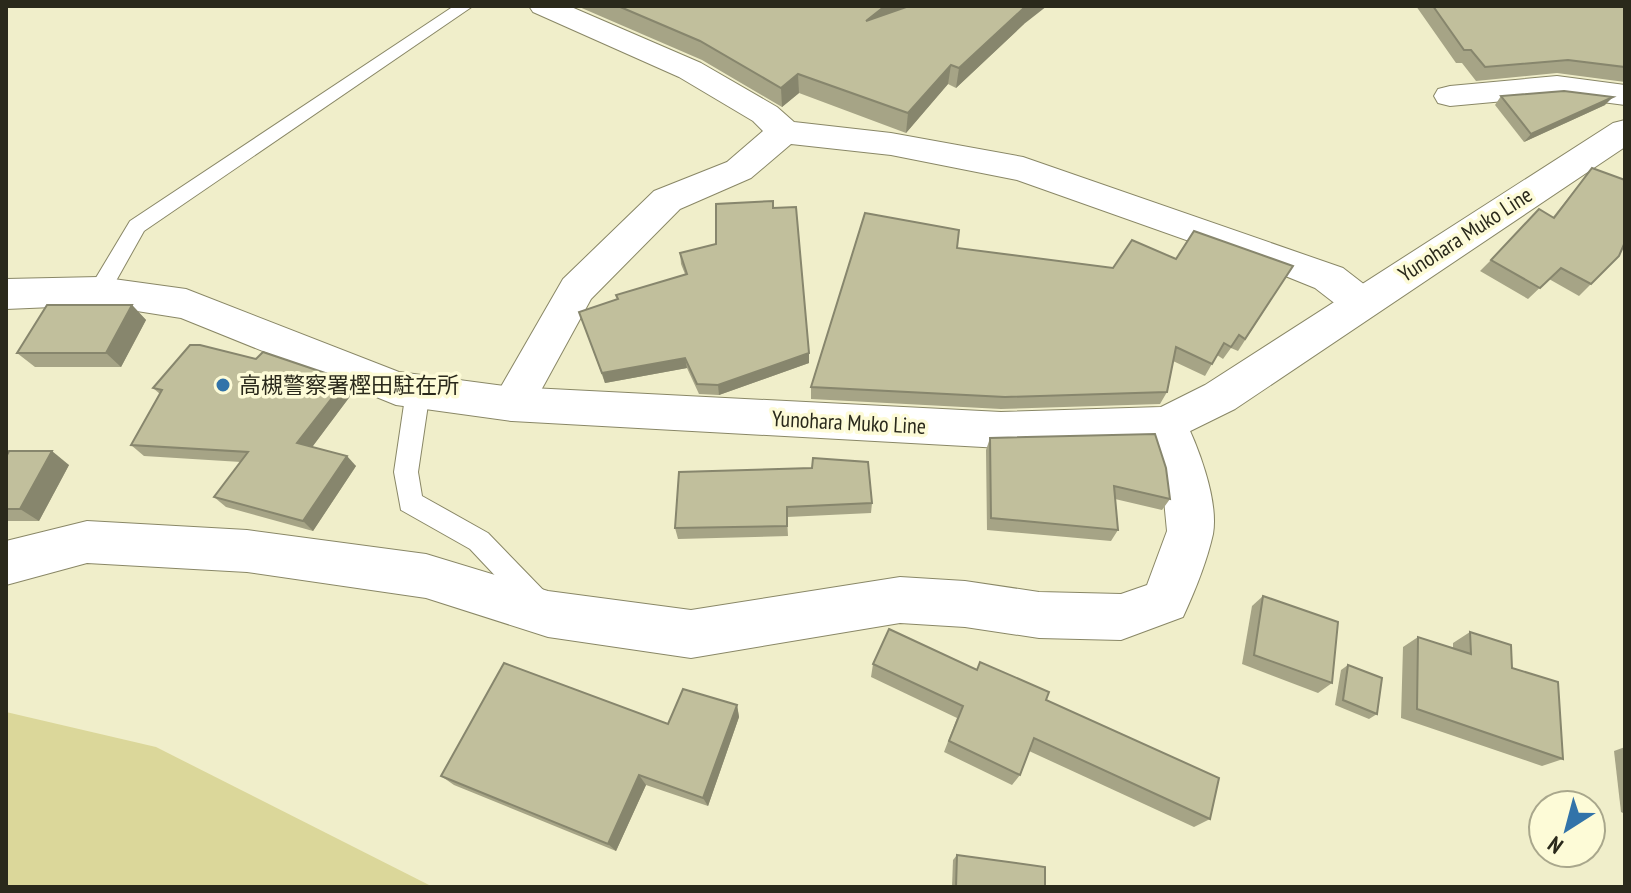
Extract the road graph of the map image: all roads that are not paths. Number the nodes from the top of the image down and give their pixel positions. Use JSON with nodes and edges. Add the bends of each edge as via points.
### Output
{"nodes":[{"id":1,"x":465,"y":6,"type":"edge"},
{"id":2,"x":544,"y":6,"type":"edge"},
{"id":3,"x":1625,"y":95,"type":"edge"},
{"id":4,"x":1450,"y":96,"type":"dead end"},
{"id":5,"x":1625,"y":131,"type":"edge"},
{"id":6,"x":784,"y":132,"type":"junction"},
{"id":7,"x":99,"y":291,"type":"junction"},
{"id":8,"x":6,"y":294,"type":"edge"},
{"id":9,"x":1360,"y":302,"type":"junction"},
{"id":10,"x":418,"y":391,"type":"junction"},
{"id":11,"x":512,"y":404,"type":"junction"},
{"id":12,"x":1166,"y":425,"type":"junction"},
{"id":13,"x":6,"y":563,"type":"edge"},
{"id":14,"x":548,"y":614,"type":"junction"}],
"edges":[{"from":1,"to":7,"type":"lane","via":[[137,226]]},
{"from":2,"to":6,"type":"street","via":[[690,70],[765,114]]},
{"from":3,"to":4,"type":"street","via":[[1557,86]]},
{"from":5,"to":9,"type":"street","name":"Yunohara Muko Line"},
{"from":6,"to":9,"type":"street","via":[[891,144],[1023,169],[1329,278]]},
{"from":6,"to":11,"type":"street","via":[[739,170],[667,200],[577,289]]},
{"from":7,"to":8,"type":"street","name":"Yunohara Muko Line"},
{"from":7,"to":10,"type":"street","name":"Yunohara Muko Line","via":[[186,304],[396,388]]},
{"from":9,"to":12,"type":"street","name":"Yunohara Muko Line","via":[[1220,397]]},
{"from":10,"to":11,"type":"street","name":"Yunohara Muko Line"},
{"from":10,"to":14,"type":"lane","via":[[406,472],[410,502],[479,541]]},
{"from":11,"to":12,"type":"street","name":"Yunohara Muko Line","via":[[1001,430]]},
{"from":12,"to":14,"type":"street","via":[[1185,479],[1190,531],[1166,601],[1121,617],[1039,615],[900,600],[691,634]]},
{"from":13,"to":14,"type":"street","via":[[87,542],[247,551],[426,576]]}]}
